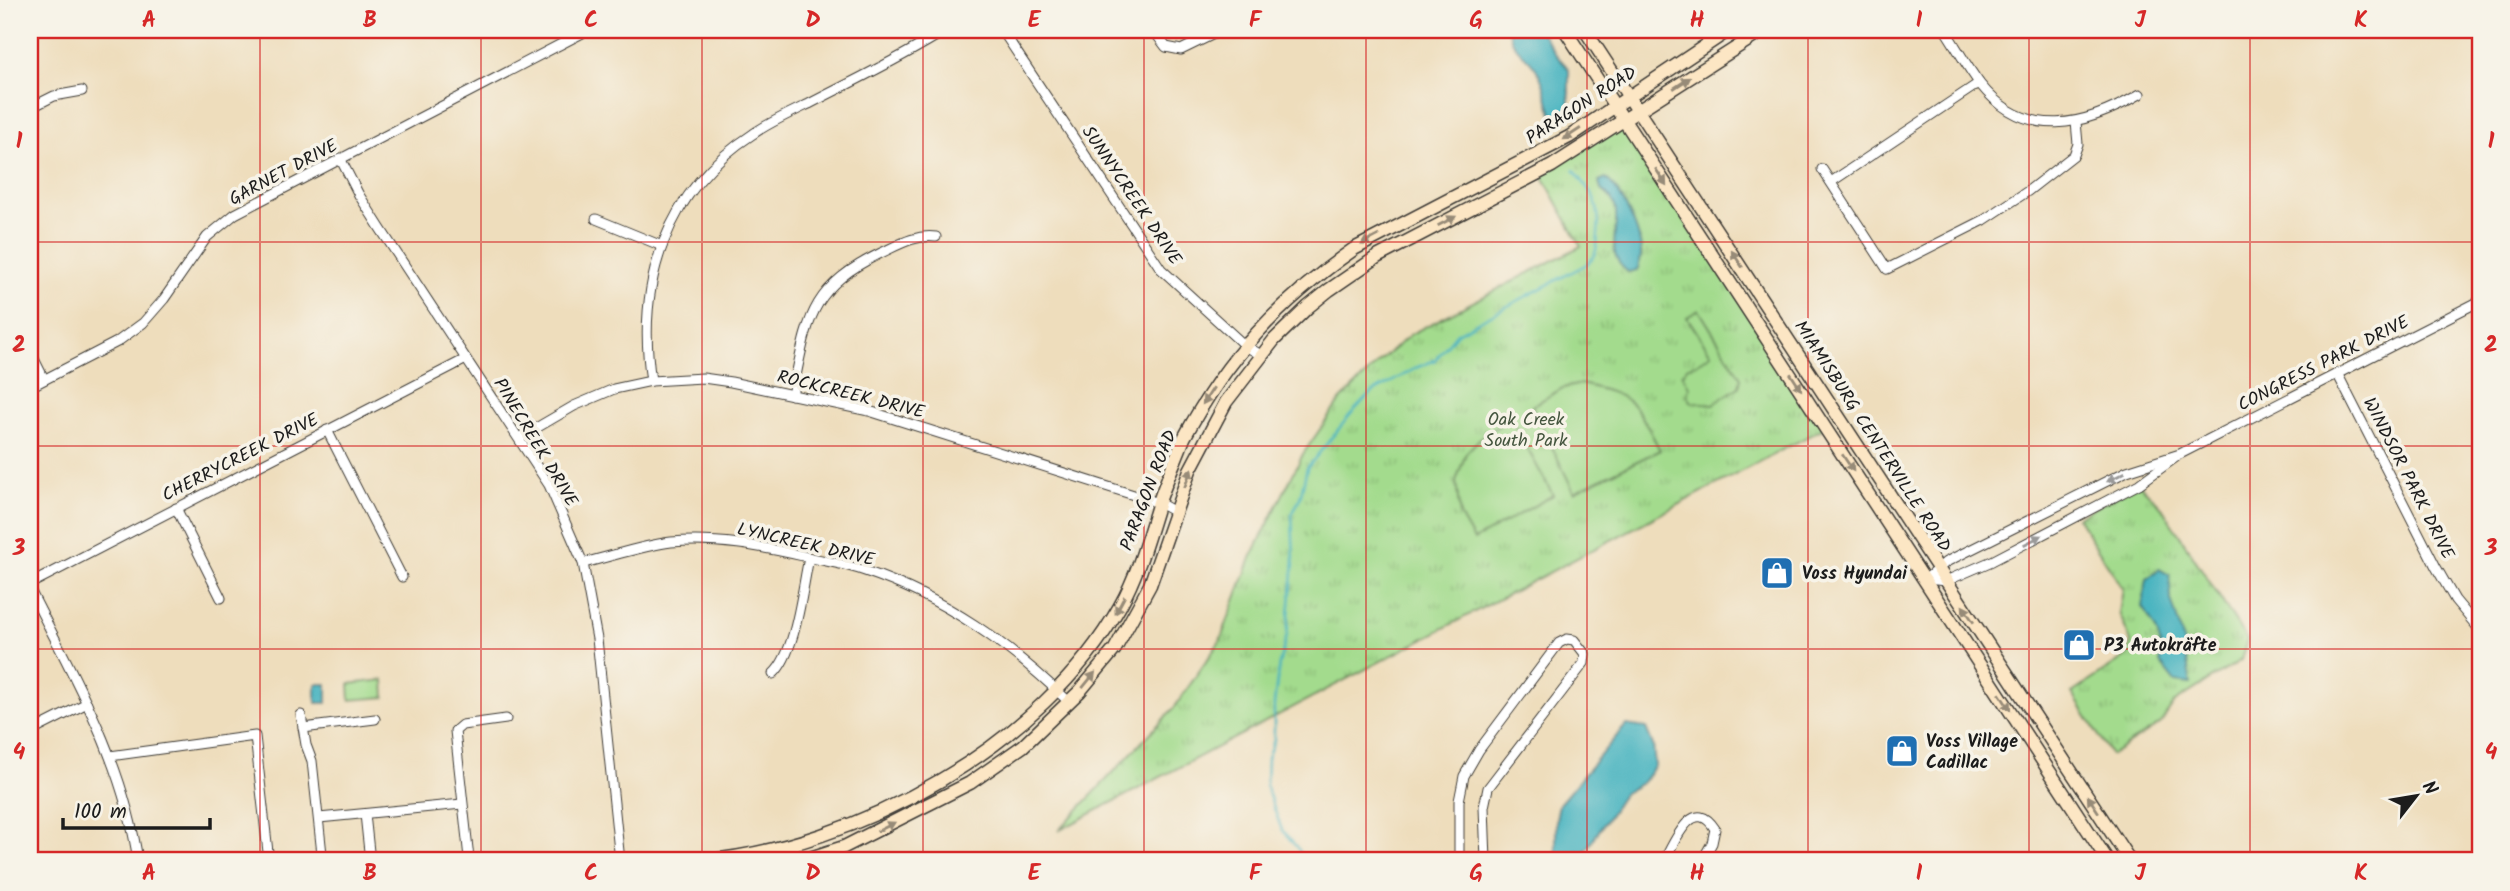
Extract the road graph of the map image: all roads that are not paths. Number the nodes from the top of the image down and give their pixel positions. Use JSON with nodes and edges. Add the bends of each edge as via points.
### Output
{"nodes":[{"id":1,"x":588,"y":30,"type":"edge"},
{"id":2,"x":946,"y":30,"type":"edge"},
{"id":3,"x":1002,"y":30,"type":"edge"},
{"id":4,"x":1153,"y":30,"type":"edge"},
{"id":5,"x":1222,"y":30,"type":"edge"},
{"id":6,"x":1565,"y":30,"type":"edge"},
{"id":7,"x":1585,"y":30,"type":"edge"},
{"id":8,"x":1728,"y":30,"type":"edge"},
{"id":9,"x":1764,"y":30,"type":"edge"},
{"id":10,"x":1945,"y":30,"type":"edge"},
{"id":11,"x":1979,"y":83,"type":"junction"},
{"id":12,"x":82,"y":91,"type":"dead end"},
{"id":13,"x":2140,"y":94,"type":"dead end"},
{"id":14,"x":1628,"y":96,"type":"junction"},
{"id":15,"x":1615,"y":104,"type":"junction"},
{"id":16,"x":30,"y":108,"type":"edge"},
{"id":17,"x":1639,"y":111,"type":"junction"},
{"id":18,"x":1625,"y":120,"type":"junction"},
{"id":19,"x":2076,"y":122,"type":"junction"},
{"id":20,"x":340,"y":158,"type":"junction"},
{"id":21,"x":1822,"y":169,"type":"dead end"},
{"id":22,"x":1830,"y":182,"type":"junction"},
{"id":23,"x":596,"y":219,"type":"dead end"},
{"id":24,"x":936,"y":237,"type":"dead end"},
{"id":25,"x":662,"y":246,"type":"junction"},
{"id":26,"x":1761,"y":297,"type":"junction"},
{"id":27,"x":2480,"y":301,"type":"edge"},
{"id":28,"x":1746,"y":307,"type":"junction"},
{"id":29,"x":1244,"y":345,"type":"junction"},
{"id":30,"x":30,"y":351,"type":"edge"},
{"id":31,"x":1261,"y":355,"type":"junction"},
{"id":32,"x":466,"y":359,"type":"junction"},
{"id":33,"x":2337,"y":373,"type":"junction"},
{"id":34,"x":44,"y":379,"type":"junction"},
{"id":35,"x":651,"y":381,"type":"junction"},
{"id":36,"x":30,"y":387,"type":"edge"},
{"id":37,"x":792,"y":395,"type":"junction"},
{"id":38,"x":327,"y":430,"type":"junction"},
{"id":39,"x":519,"y":438,"type":"junction"},
{"id":40,"x":2180,"y":454,"type":"junction"},
{"id":41,"x":1159,"y":503,"type":"junction"},
{"id":42,"x":176,"y":508,"type":"junction"},
{"id":43,"x":1175,"y":512,"type":"junction"},
{"id":44,"x":809,"y":558,"type":"junction"},
{"id":45,"x":583,"y":563,"type":"junction"},
{"id":46,"x":1937,"y":568,"type":"junction"},
{"id":47,"x":402,"y":576,"type":"dead end"},
{"id":48,"x":1926,"y":579,"type":"junction"},
{"id":49,"x":1946,"y":581,"type":"junction"},
{"id":50,"x":30,"y":584,"type":"edge"},
{"id":51,"x":30,"y":590,"type":"edge"},
{"id":52,"x":221,"y":598,"type":"dead end"},
{"id":53,"x":2480,"y":629,"type":"edge"},
{"id":54,"x":773,"y":674,"type":"dead end"},
{"id":55,"x":1056,"y":689,"type":"junction"},
{"id":56,"x":1069,"y":702,"type":"junction"},
{"id":57,"x":87,"y":703,"type":"junction"},
{"id":58,"x":301,"y":715,"type":"dead end"},
{"id":59,"x":375,"y":719,"type":"dead end"},
{"id":60,"x":506,"y":719,"type":"dead end"},
{"id":61,"x":2040,"y":724,"type":"junction"},
{"id":62,"x":303,"y":728,"type":"junction"},
{"id":63,"x":30,"y":732,"type":"edge"},
{"id":64,"x":2026,"y":733,"type":"junction"},
{"id":65,"x":110,"y":756,"type":"junction"},
{"id":66,"x":462,"y":804,"type":"junction"},
{"id":67,"x":365,"y":814,"type":"junction"},
{"id":68,"x":319,"y":818,"type":"junction"},
{"id":69,"x":322,"y":854,"type":"dead end"},
{"id":70,"x":469,"y":858,"type":"dead end"},
{"id":71,"x":138,"y":861,"type":"edge"},
{"id":72,"x":269,"y":861,"type":"edge"},
{"id":73,"x":370,"y":861,"type":"edge"},
{"id":74,"x":620,"y":861,"type":"edge"},
{"id":75,"x":701,"y":861,"type":"edge"},
{"id":76,"x":800,"y":861,"type":"edge"},
{"id":77,"x":1459,"y":861,"type":"edge"},
{"id":78,"x":1486,"y":861,"type":"edge"},
{"id":79,"x":1664,"y":861,"type":"edge"},
{"id":80,"x":1702,"y":861,"type":"edge"},
{"id":81,"x":2108,"y":861,"type":"edge"},
{"id":82,"x":2130,"y":861,"type":"edge"}],
"edges":[{"from":1,"to":20,"type":"street","name":"GARNET DRIVE"},
{"from":2,"to":25,"type":"street","via":[[770,123],[734,148],[692,192]]},
{"from":3,"to":29,"type":"street","name":"SUNNYCREEK DRIVE","via":[[1161,269]]},
{"from":4,"to":5,"type":"street","via":[[1166,47],[1181,50]]},
{"from":6,"to":15,"type":"street","name":"MIAMISBURG CENTERVILLE ROAD"},
{"from":7,"to":14,"type":"street","name":"MIAMISBURG CENTERVILLE ROAD"},
{"from":8,"to":14,"type":"street","name":"PARAGON ROAD"},
{"from":17,"to":9,"type":"street","name":"PARAGON ROAD","one_way":true},
{"from":10,"to":11,"type":"street"},
{"from":11,"to":19,"type":"street","via":[[2002,105],[2021,115],[2047,122]]},
{"from":11,"to":22,"type":"street"},
{"from":12,"to":16,"type":"street","via":[[54,96]]},
{"from":13,"to":19,"type":"street","via":[[2099,116]]},
{"from":14,"to":15,"type":"street","name":"PARAGON ROAD"},
{"from":14,"to":17,"type":"street","name":"MIAMISBURG CENTERVILLE ROAD"},
{"from":15,"to":18,"type":"street","name":"MIAMISBURG CENTERVILLE ROAD"},
{"from":15,"to":29,"type":"street","name":"PARAGON ROAD","one_way":true,"via":[[1569,137],[1354,249],[1275,313]]},
{"from":17,"to":18,"type":"street","name":"PARAGON ROAD"},
{"from":26,"to":17,"type":"street","name":"MIAMISBURG CENTERVILLE ROAD","one_way":true},
{"from":18,"to":28,"type":"street","name":"MIAMISBURG CENTERVILLE ROAD","one_way":true},
{"from":31,"to":18,"type":"street","name":"PARAGON ROAD","one_way":true,"via":[[1308,307],[1377,257],[1552,166]]},
{"from":19,"to":22,"type":"street","via":[[2074,155],[2037,184],[1984,220],[1887,269]]},
{"from":20,"to":32,"type":"street","name":"PINECREEK DRIVE"},
{"from":20,"to":34,"type":"street","name":"GARNET DRIVE","via":[[228,219],[207,237],[144,323]]},
{"from":21,"to":22,"type":"street"},
{"from":23,"to":25,"type":"street"},
{"from":24,"to":37,"type":"street","via":[[917,237],[888,250],[850,270],[827,290],[807,325]]},
{"from":25,"to":35,"type":"street","via":[[647,309]]},
{"from":26,"to":28,"type":"street"},
{"from":26,"to":46,"type":"street","name":"MIAMISBURG CENTERVILLE ROAD"},
{"from":27,"to":33,"type":"street","name":"CONGRESS PARK DRIVE"},
{"from":28,"to":48,"type":"street","name":"MIAMISBURG CENTERVILLE ROAD","one_way":true},
{"from":29,"to":31,"type":"street","name":"SUNNYCREEK DRIVE"},
{"from":29,"to":41,"type":"street","name":"PARAGON ROAD","one_way":true,"via":[[1195,417]]},
{"from":30,"to":34,"type":"street"},
{"from":43,"to":31,"type":"street","name":"PARAGON ROAD","one_way":true,"via":[[1190,470],[1221,411]]},
{"from":32,"to":38,"type":"street","name":"CHERRYCREEK DRIVE"},
{"from":32,"to":39,"type":"street","name":"PINECREEK DRIVE"},
{"from":33,"to":40,"type":"street","name":"CONGRESS PARK DRIVE"},
{"from":33,"to":53,"type":"street","name":"WINDSOR PARK DRIVE","via":[[2436,567],[2455,600]]},
{"from":34,"to":36,"type":"street","name":"GARNET DRIVE"},
{"from":35,"to":37,"type":"street","name":"ROCKCREEK DRIVE","via":[[703,379]]},
{"from":35,"to":39,"type":"street","name":"ROCKCREEK DRIVE","via":[[594,397]]},
{"from":37,"to":41,"type":"street","name":"ROCKCREEK DRIVE","via":[[869,411]]},
{"from":38,"to":42,"type":"street","name":"CHERRYCREEK DRIVE"},
{"from":38,"to":47,"type":"street"},
{"from":39,"to":45,"type":"street","name":"PINECREEK DRIVE","via":[[561,508]]},
{"from":40,"to":46,"type":"street","name":"CONGRESS PARK DRIVE","one_way":true,"via":[[2127,471]]},
{"from":49,"to":40,"type":"street","name":"CONGRESS PARK DRIVE","one_way":true,"via":[[2139,484]]},
{"from":41,"to":43,"type":"street","name":"ROCKCREEK DRIVE"},
{"from":41,"to":55,"type":"street","name":"PARAGON ROAD","one_way":true,"via":[[1121,605]]},
{"from":42,"to":50,"type":"street","name":"CHERRYCREEK DRIVE"},
{"from":42,"to":52,"type":"street"},
{"from":56,"to":43,"type":"street","name":"PARAGON ROAD","one_way":true,"via":[[1115,649],[1130,623],[1150,585]]},
{"from":44,"to":45,"type":"street","name":"LYNCREEK DRIVE","via":[[741,544],[698,541],[650,545]]},
{"from":44,"to":54,"type":"street","via":[[788,652]]},
{"from":44,"to":55,"type":"street","name":"LYNCREEK DRIVE","via":[[899,583],[959,613]]},
{"from":45,"to":74,"type":"street","name":"PINECREEK DRIVE","via":[[597,639]]},
{"from":46,"to":48,"type":"street","name":"CONGRESS PARK DRIVE"},
{"from":46,"to":49,"type":"street","name":"MIAMISBURG CENTERVILLE ROAD"},
{"from":48,"to":49,"type":"street","name":"CONGRESS PARK DRIVE"},
{"from":48,"to":64,"type":"street","name":"MIAMISBURG CENTERVILLE ROAD","one_way":true},
{"from":61,"to":49,"type":"street","name":"MIAMISBURG CENTERVILLE ROAD","one_way":true},
{"from":51,"to":57,"type":"street"},
{"from":55,"to":56,"type":"street","name":"LYNCREEK DRIVE"},
{"from":55,"to":75,"type":"street","name":"PARAGON ROAD","via":[[1003,740],[884,810],[791,846]]},
{"from":76,"to":56,"type":"street","name":"PARAGON ROAD","one_way":true,"via":[[844,847],[970,783],[1023,746]]},
{"from":57,"to":63,"type":"street"},
{"from":57,"to":65,"type":"street"},
{"from":58,"to":62,"type":"street"},
{"from":59,"to":62,"type":"street"},
{"from":60,"to":66,"type":"street","via":[[462,725],[455,731]]},
{"from":61,"to":64,"type":"street"},
{"from":82,"to":61,"type":"street","name":"MIAMISBURG CENTERVILLE ROAD","one_way":true},
{"from":62,"to":68,"type":"street"},
{"from":64,"to":81,"type":"street","name":"MIAMISBURG CENTERVILLE ROAD"},
{"from":65,"to":71,"type":"street"},
{"from":65,"to":72,"type":"street","via":[[255,736]]},
{"from":66,"to":67,"type":"street"},
{"from":66,"to":70,"type":"street"},
{"from":67,"to":68,"type":"street"},
{"from":67,"to":73,"type":"street"},
{"from":68,"to":69,"type":"street"},
{"from":77,"to":78,"type":"street","via":[[1459,801],[1470,764],[1559,643],[1574,640],[1585,654],[1584,663],[1488,788]]},
{"from":79,"to":80,"type":"street","via":[[1686,823],[1703,817],[1714,829]]}]}
